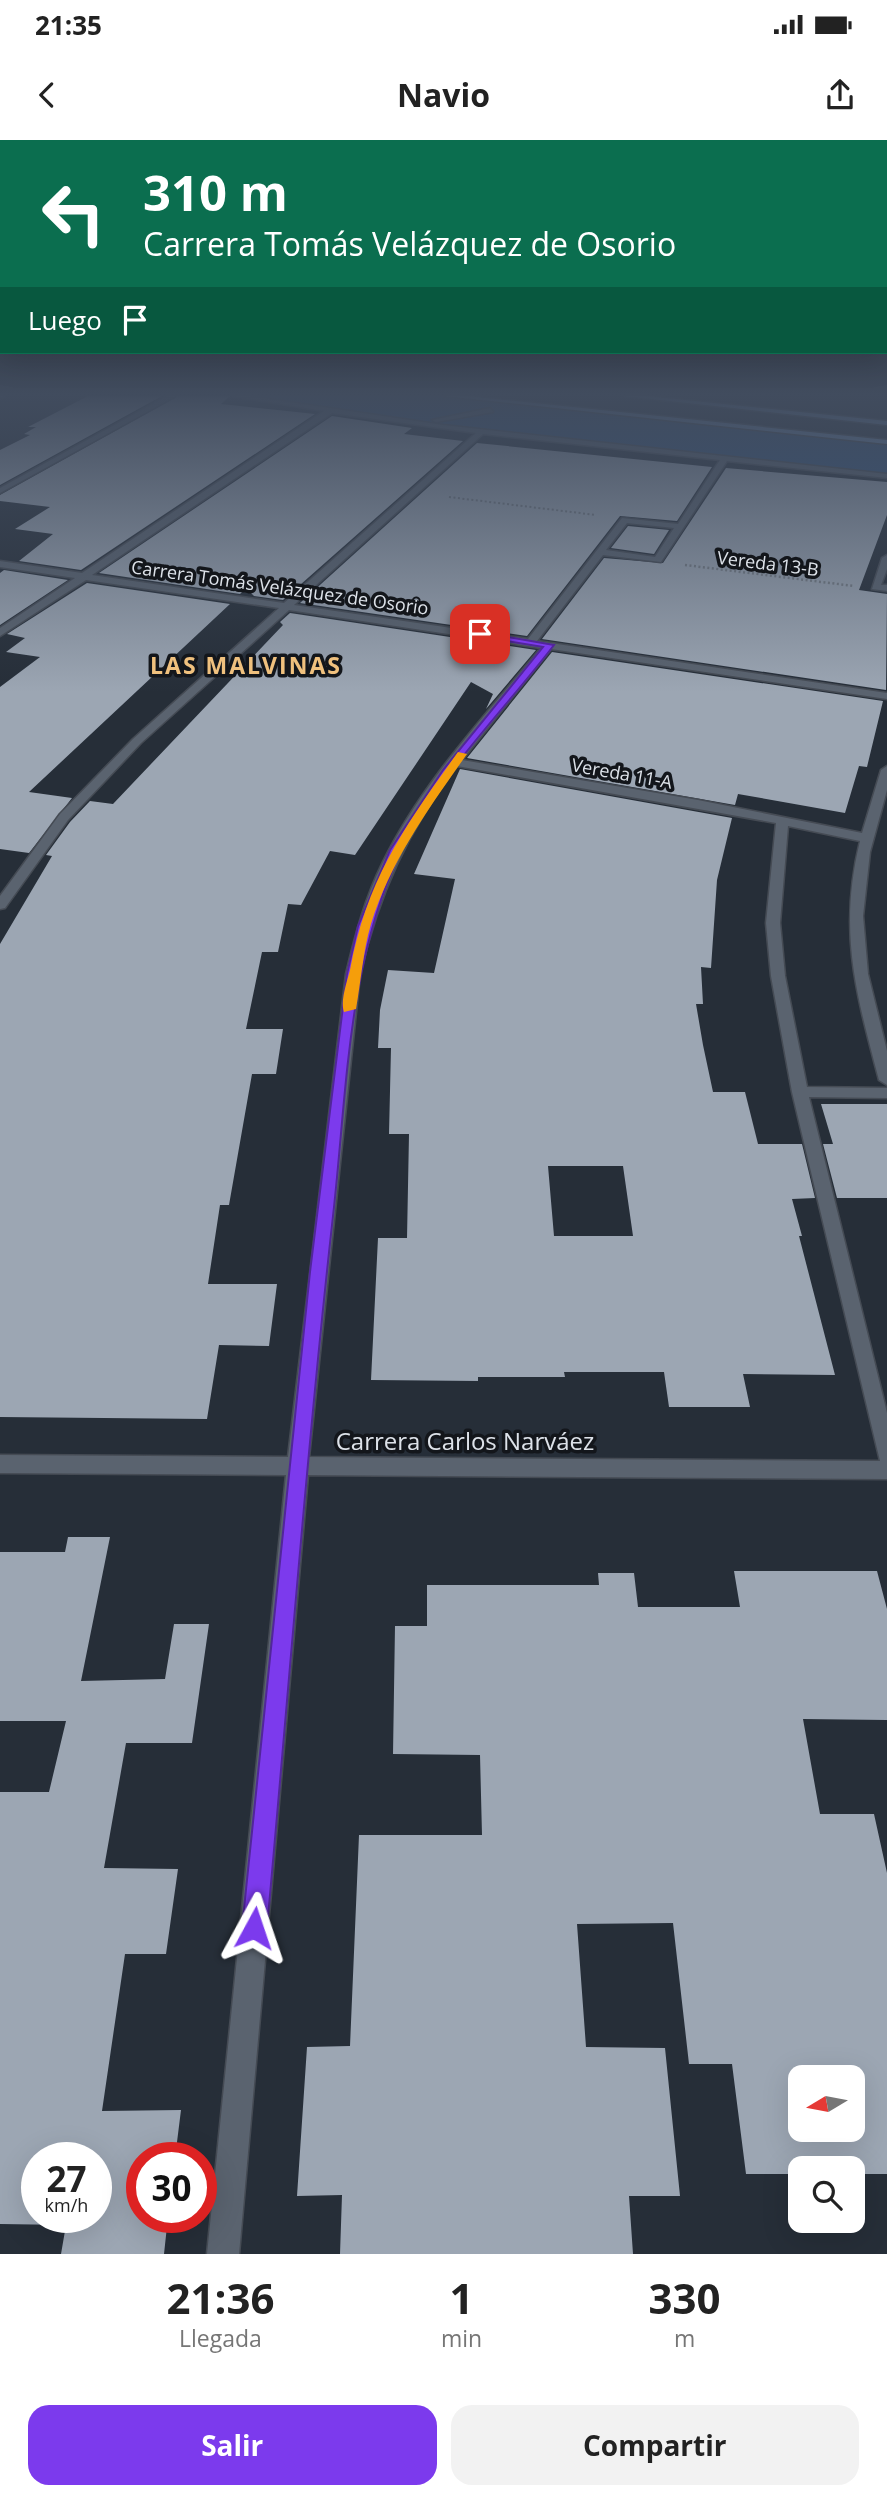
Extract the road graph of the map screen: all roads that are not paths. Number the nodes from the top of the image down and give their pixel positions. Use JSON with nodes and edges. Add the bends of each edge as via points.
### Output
{"nodes":[{"id":1,"x":205,"y":495,"type":"edge"},
{"id":2,"x":410,"y":495,"type":"edge"},
{"id":3,"x":699,"y":495,"type":"edge"},
{"id":4,"x":677,"y":526,"type":"junction"},
{"id":5,"x":600,"y":552,"type":"junction"},
{"id":6,"x":887,"y":558,"type":"edge"},
{"id":7,"x":0,"y":565,"type":"edge"},
{"id":8,"x":83,"y":576,"type":"junction"},
{"id":9,"x":887,"y":588,"type":"edge"},
{"id":10,"x":287,"y":606,"type":"junction"},
{"id":11,"x":0,"y":633,"type":"edge"},
{"id":12,"x":531,"y":642,"type":"junction"},
{"id":13,"x":549,"y":645,"type":"junction"},
{"id":14,"x":887,"y":696,"type":"edge"},
{"id":15,"x":455,"y":762,"type":"junction"},
{"id":16,"x":887,"y":770,"type":"edge"},
{"id":17,"x":782,"y":822,"type":"junction"},
{"id":18,"x":866,"y":838,"type":"junction"},
{"id":19,"x":0,"y":905,"type":"edge"},
{"id":20,"x":887,"y":1080,"type":"edge"},
{"id":21,"x":800,"y":1092,"type":"junction"},
{"id":22,"x":887,"y":1094,"type":"edge"},
{"id":23,"x":887,"y":1455,"type":"edge"},
{"id":24,"x":0,"y":1464,"type":"edge"},
{"id":25,"x":298,"y":1465,"type":"junction"},
{"id":26,"x":887,"y":1470,"type":"edge"},
{"id":27,"x":223,"y":2254,"type":"edge"}],
"edges":[{"from":1,"to":8,"type":"street"},
{"from":2,"to":10,"type":"street"},
{"from":3,"to":4,"type":"street"},
{"from":4,"to":5,"type":"street","via":[[625,520]]},
{"from":4,"to":5,"type":"street","via":[[658,560]]},
{"from":5,"to":12,"type":"street"},
{"from":6,"to":9,"type":"street","via":[[875,587]]},
{"from":7,"to":8,"type":"street","name":"Carrera Tomás Velázquez de Osorio"},
{"from":8,"to":10,"type":"street","name":"Carrera Tomás Velázquez de Osorio"},
{"from":8,"to":11,"type":"street"},
{"from":10,"to":12,"type":"street","name":"Carrera Tomás Velázquez de Osorio"},
{"from":10,"to":19,"type":"street","via":[[93,786],[41,845]]},
{"from":12,"to":13,"type":"street","name":"Carrera Tomás Velázquez de Osorio"},
{"from":13,"to":14,"type":"street","name":"Carrera Tomás Velázquez de Osorio"},
{"from":13,"to":15,"type":"street"},
{"from":15,"to":17,"type":"street","name":"Vereda 11-A"},
{"from":15,"to":25,"type":"street","via":[[396,850],[364,926],[353,974]]},
{"from":16,"to":18,"type":"street"},
{"from":17,"to":18,"type":"street","name":"Vereda 11-A"},
{"from":17,"to":21,"type":"street","via":[[773,923]]},
{"from":18,"to":20,"type":"street","via":[[856,938]]},
{"from":21,"to":22,"type":"street"},
{"from":21,"to":23,"type":"street"},
{"from":24,"to":25,"type":"street","name":"Carrera Carlos Narváez"},
{"from":25,"to":26,"type":"street","name":"Carrera Carlos Narváez"},
{"from":25,"to":27,"type":"street"}]}
